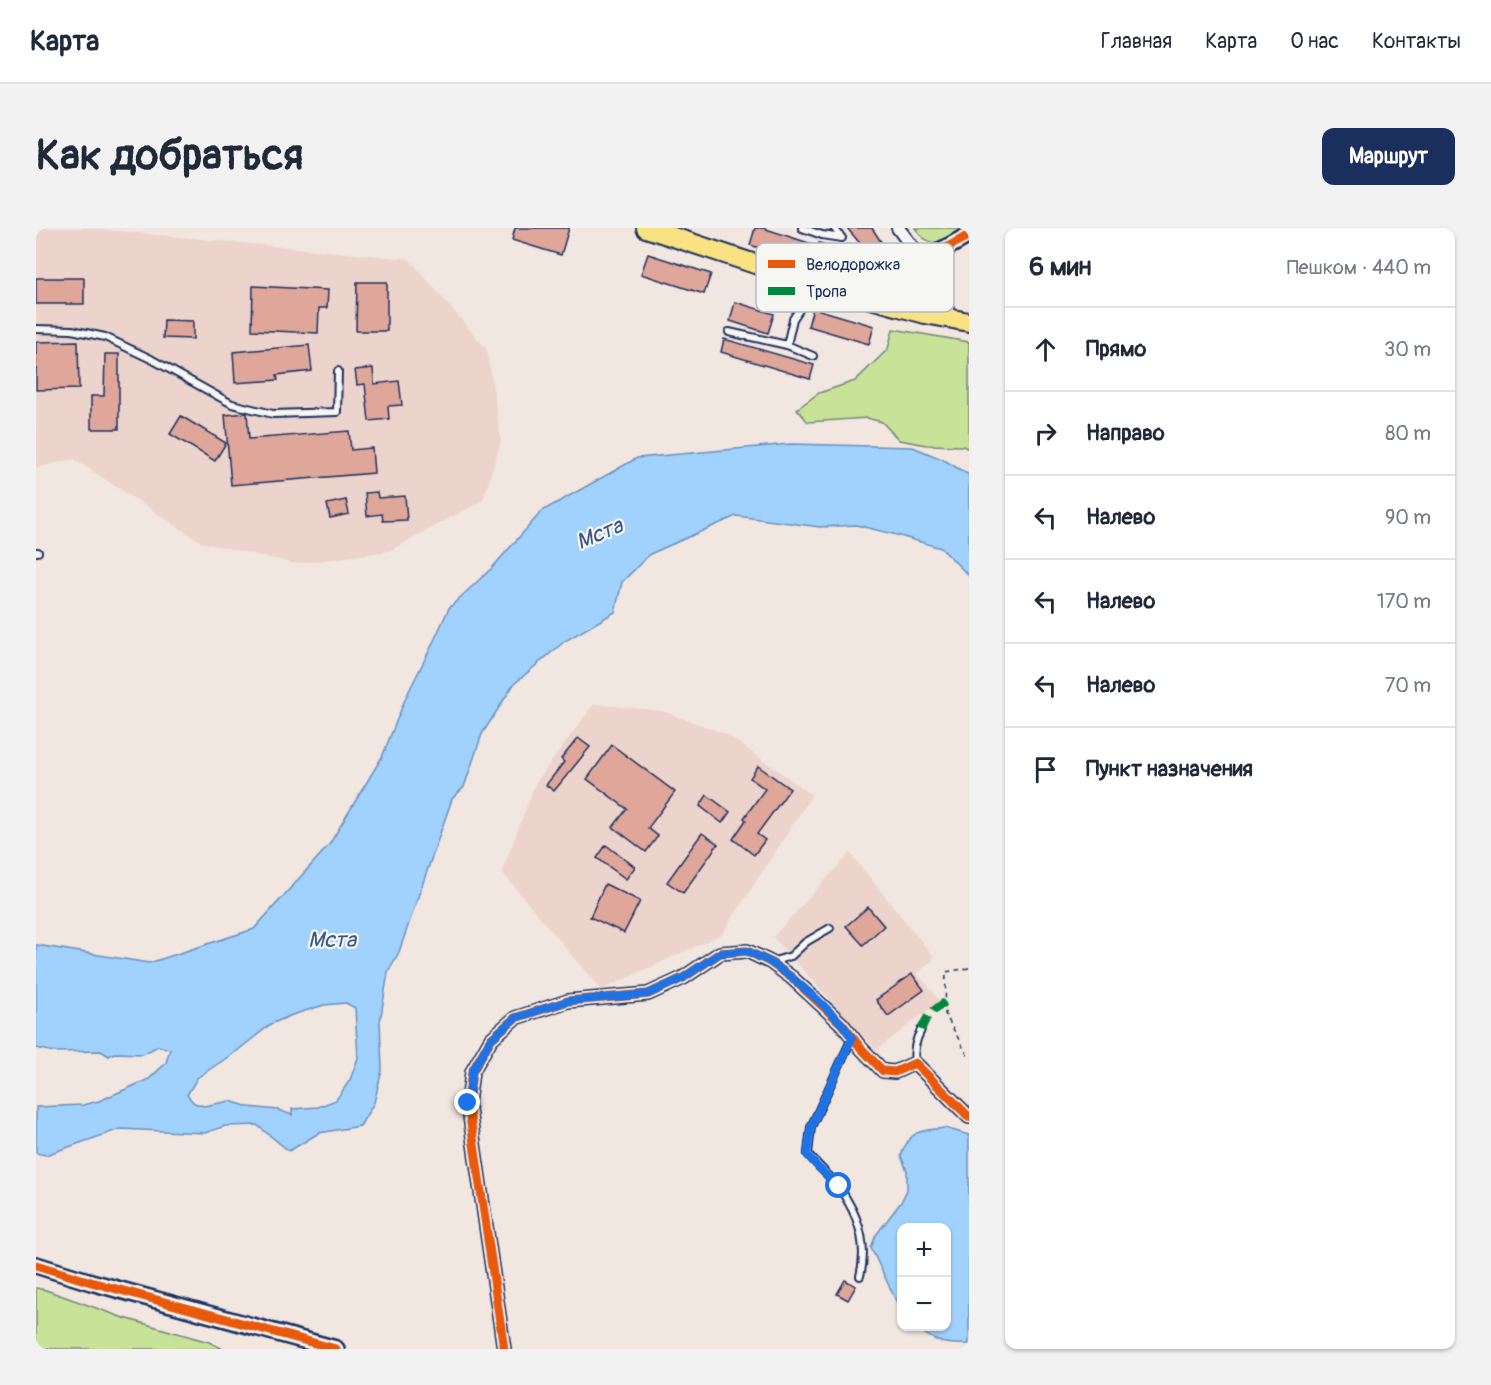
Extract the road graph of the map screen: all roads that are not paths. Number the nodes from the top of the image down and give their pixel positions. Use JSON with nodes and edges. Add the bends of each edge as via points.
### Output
{"nodes":[{"id":1,"x":646,"y":228,"type":"edge"},
{"id":2,"x":802,"y":228,"type":"edge"},
{"id":3,"x":834,"y":228,"type":"edge"},
{"id":4,"x":898,"y":228,"type":"edge"},
{"id":5,"x":969,"y":235,"type":"edge"},
{"id":6,"x":909,"y":243,"type":"edge"},
{"id":7,"x":954,"y":243,"type":"edge"},
{"id":8,"x":756,"y":264,"type":"edge"},
{"id":9,"x":798,"y":312,"type":"edge"},
{"id":10,"x":920,"y":312,"type":"edge"},
{"id":11,"x":960,"y":321,"type":"edge"},
{"id":12,"x":36,"y":329,"type":"edge"},
{"id":13,"x":729,"y":332,"type":"dead end"},
{"id":14,"x":787,"y":345,"type":"junction"},
{"id":15,"x":813,"y":356,"type":"dead end"},
{"id":16,"x":338,"y":372,"type":"dead end"},
{"id":17,"x":830,"y":928,"type":"dead end"},
{"id":18,"x":770,"y":962,"type":"junction"},
{"id":19,"x":921,"y":1030,"type":"dead end"},
{"id":20,"x":852,"y":1038,"type":"junction"},
{"id":21,"x":915,"y":1063,"type":"junction"},
{"id":22,"x":969,"y":1118,"type":"edge"},
{"id":23,"x":36,"y":1265,"type":"edge"},
{"id":24,"x":860,"y":1276,"type":"dead end"},
{"id":25,"x":336,"y":1349,"type":"edge"},
{"id":26,"x":504,"y":1349,"type":"edge"}],
"edges":[{"from":1,"to":8,"type":"main road"},
{"from":2,"to":3,"type":"lane","via":[[842,238]]},
{"from":4,"to":6,"type":"street"},
{"from":5,"to":7,"type":"street"},
{"from":9,"to":14,"type":"lane"},
{"from":10,"to":11,"type":"main road"},
{"from":12,"to":16,"type":"lane","via":[[72,330],[105,337],[232,404],[273,414],[337,412]]},
{"from":13,"to":14,"type":"lane"},
{"from":14,"to":15,"type":"lane"},
{"from":17,"to":18,"type":"lane","via":[[791,956]]},
{"from":18,"to":20,"type":"street","via":[[819,1001]]},
{"from":18,"to":26,"type":"street","via":[[747,951],[720,953],[683,978],[648,994],[568,1001],[515,1018],[491,1039],[472,1072],[468,1103]]},
{"from":19,"to":21,"type":"lane","via":[[913,1052]]},
{"from":20,"to":21,"type":"street","via":[[883,1071],[895,1072]]},
{"from":20,"to":24,"type":"lane","via":[[811,1127],[807,1154],[839,1186],[854,1211],[863,1242]]},
{"from":21,"to":22,"type":"street"},
{"from":23,"to":25,"type":"street"}]}
